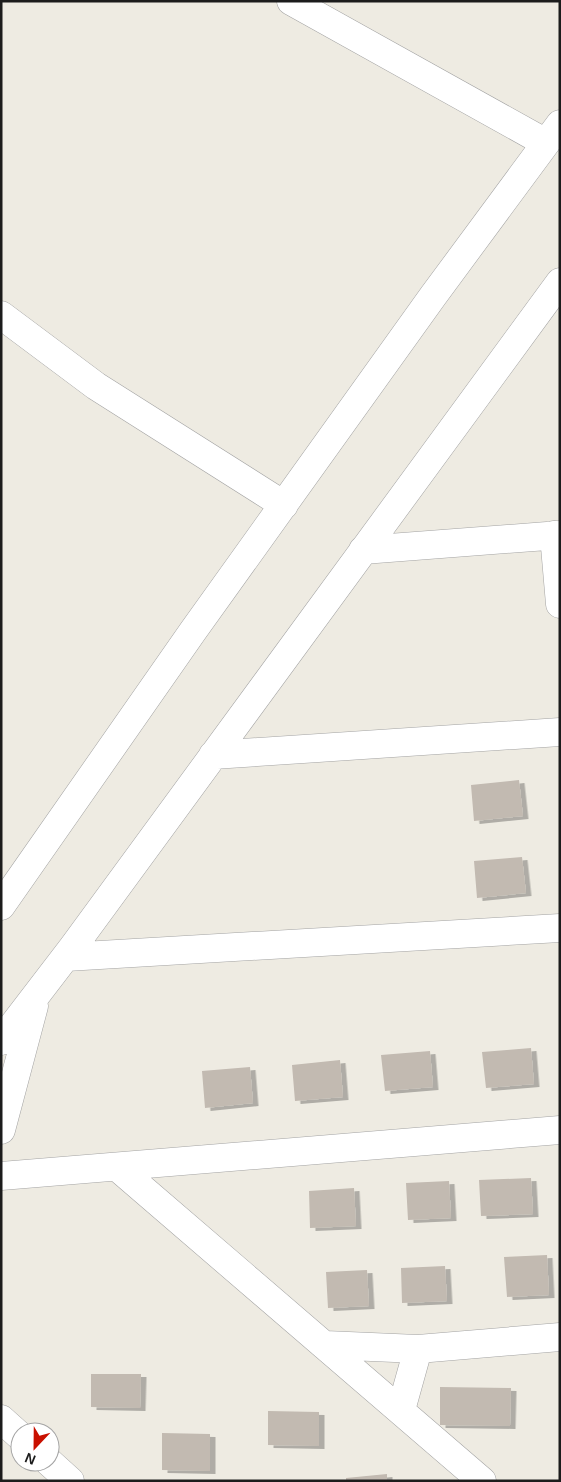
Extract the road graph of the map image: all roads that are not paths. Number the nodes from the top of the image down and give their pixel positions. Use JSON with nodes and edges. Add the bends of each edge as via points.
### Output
{"nodes":[{"id":1,"x":291,"y":1,"type":"edge"},
{"id":2,"x":553,"y":134,"type":"edge"},
{"id":3,"x":560,"y":282,"type":"edge"},
{"id":4,"x":1,"y":315,"type":"edge"},
{"id":5,"x":284,"y":505,"type":"junction"},
{"id":6,"x":557,"y":535,"type":"edge"},
{"id":7,"x":363,"y":550,"type":"junction"},
{"id":8,"x":560,"y":604,"type":"edge"},
{"id":9,"x":560,"y":732,"type":"edge"},
{"id":10,"x":214,"y":754,"type":"junction"},
{"id":11,"x":3,"y":899,"type":"edge"},
{"id":12,"x":560,"y":928,"type":"edge"},
{"id":13,"x":66,"y":957,"type":"junction"},
{"id":14,"x":36,"y":995,"type":"junction"},
{"id":15,"x":1,"y":1041,"type":"edge"},
{"id":16,"x":1,"y":1130,"type":"edge"},
{"id":17,"x":560,"y":1130,"type":"edge"},
{"id":18,"x":117,"y":1167,"type":"junction"},
{"id":19,"x":1,"y":1176,"type":"edge"},
{"id":20,"x":560,"y":1337,"type":"edge"},
{"id":21,"x":325,"y":1345,"type":"junction"},
{"id":22,"x":418,"y":1349,"type":"junction"},
{"id":23,"x":401,"y":1410,"type":"junction"},
{"id":24,"x":60,"y":1472,"type":"edge"},
{"id":25,"x":70,"y":1481,"type":"edge"},
{"id":26,"x":482,"y":1481,"type":"edge"}],
"edges":[{"from":1,"to":2,"type":"street"},
{"from":2,"to":5,"type":"street"},
{"from":3,"to":7,"type":"street"},
{"from":4,"to":5,"type":"street","via":[[96,386]]},
{"from":5,"to":11,"type":"street"},
{"from":6,"to":7,"type":"street"},
{"from":6,"to":8,"type":"street"},
{"from":7,"to":10,"type":"street"},
{"from":9,"to":10,"type":"street"},
{"from":10,"to":13,"type":"street"},
{"from":12,"to":13,"type":"street"},
{"from":13,"to":14,"type":"street"},
{"from":14,"to":15,"type":"street"},
{"from":14,"to":16,"type":"street"},
{"from":17,"to":18,"type":"street"},
{"from":18,"to":19,"type":"street"},
{"from":18,"to":21,"type":"street"},
{"from":20,"to":22,"type":"street"},
{"from":21,"to":22,"type":"street"},
{"from":21,"to":23,"type":"street"},
{"from":22,"to":23,"type":"street"},
{"from":23,"to":26,"type":"street"},
{"from":24,"to":25,"type":"street"}]}
